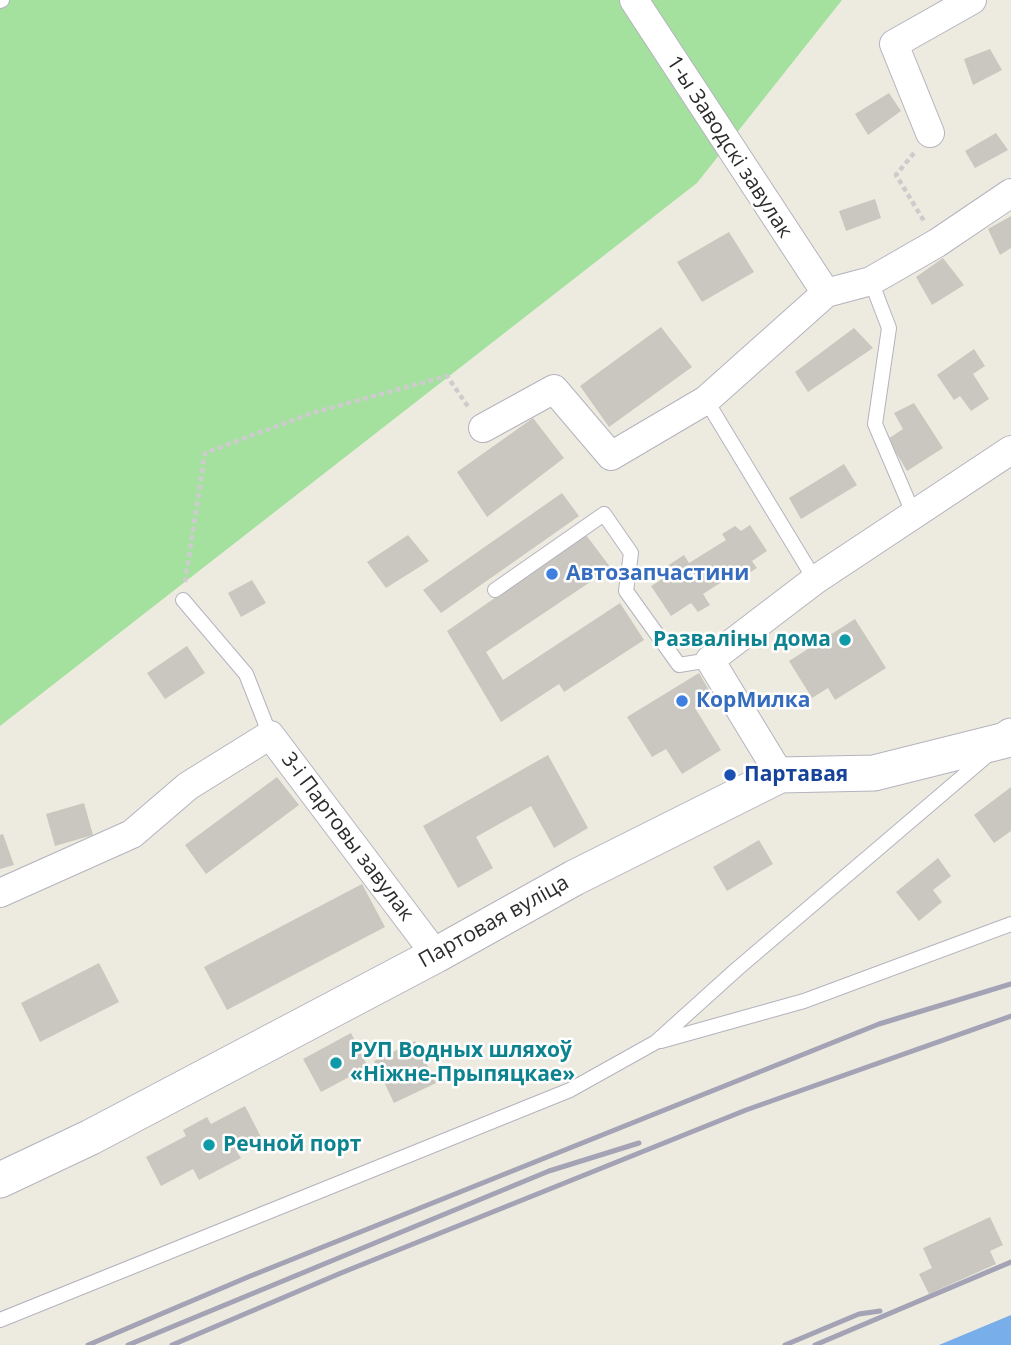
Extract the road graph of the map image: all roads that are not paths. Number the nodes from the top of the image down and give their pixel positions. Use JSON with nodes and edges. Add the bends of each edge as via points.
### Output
{"nodes":[{"id":1,"x":634,"y":0,"type":"edge"},
{"id":2,"x":972,"y":0,"type":"edge"},
{"id":3,"x":930,"y":133,"type":"road end"},
{"id":4,"x":1011,"y":193,"type":"edge"},
{"id":5,"x":871,"y":281,"type":"junction"},
{"id":6,"x":825,"y":293,"type":"junction"},
{"id":7,"x":706,"y":400,"type":"junction"},
{"id":8,"x":482,"y":428,"type":"road end"},
{"id":9,"x":1011,"y":450,"type":"edge"},
{"id":10,"x":914,"y":515,"type":"junction"},
{"id":11,"x":815,"y":580,"type":"junction"},
{"id":12,"x":495,"y":590,"type":"dead end"},
{"id":13,"x":183,"y":600,"type":"road end"},
{"id":14,"x":710,"y":660,"type":"junction"},
{"id":15,"x":270,"y":735,"type":"junction"},
{"id":16,"x":1008,"y":738,"type":"edge"},
{"id":17,"x":780,"y":775,"type":"junction"},
{"id":18,"x":0,"y":893,"type":"edge"},
{"id":19,"x":1011,"y":924,"type":"edge"},
{"id":20,"x":436,"y":955,"type":"junction"},
{"id":21,"x":656,"y":1042,"type":"junction"},
{"id":22,"x":0,"y":1180,"type":"edge"},
{"id":23,"x":0,"y":1320,"type":"edge"}],
"edges":[{"from":1,"to":6,"type":"street","name":"1-ы Заводскі завулак"},
{"from":2,"to":3,"type":"street","via":[[894,44]]},
{"from":4,"to":5,"type":"street"},
{"from":5,"to":6,"type":"street"},
{"from":5,"to":10,"type":"lane","via":[[889,328],[876,424]]},
{"from":6,"to":7,"type":"street"},
{"from":7,"to":8,"type":"street","via":[[611,456],[554,389]]},
{"from":7,"to":11,"type":"lane"},
{"from":9,"to":10,"type":"street"},
{"from":10,"to":11,"type":"street"},
{"from":11,"to":14,"type":"street"},
{"from":12,"to":14,"type":"lane","via":[[604,514],[631,553],[626,591],[679,665]]},
{"from":13,"to":15,"type":"lane","via":[[246,674]]},
{"from":14,"to":17,"type":"street"},
{"from":15,"to":18,"type":"street","name":"3-і Партовы завулак","via":[[188,786],[132,834]]},
{"from":15,"to":20,"type":"street","name":"3-і Партовы завулак"},
{"from":16,"to":17,"type":"street","name":"Партовая вуліца","via":[[874,773]]},
{"from":16,"to":21,"type":"lane"},
{"from":17,"to":20,"type":"street","name":"Партовая вуліца","via":[[575,878]]},
{"from":19,"to":21,"type":"lane","via":[[804,1001]]},
{"from":20,"to":22,"type":"street","name":"Партовая вуліца","via":[[91,1137]]},
{"from":21,"to":23,"type":"lane","via":[[570,1090]]}]}
